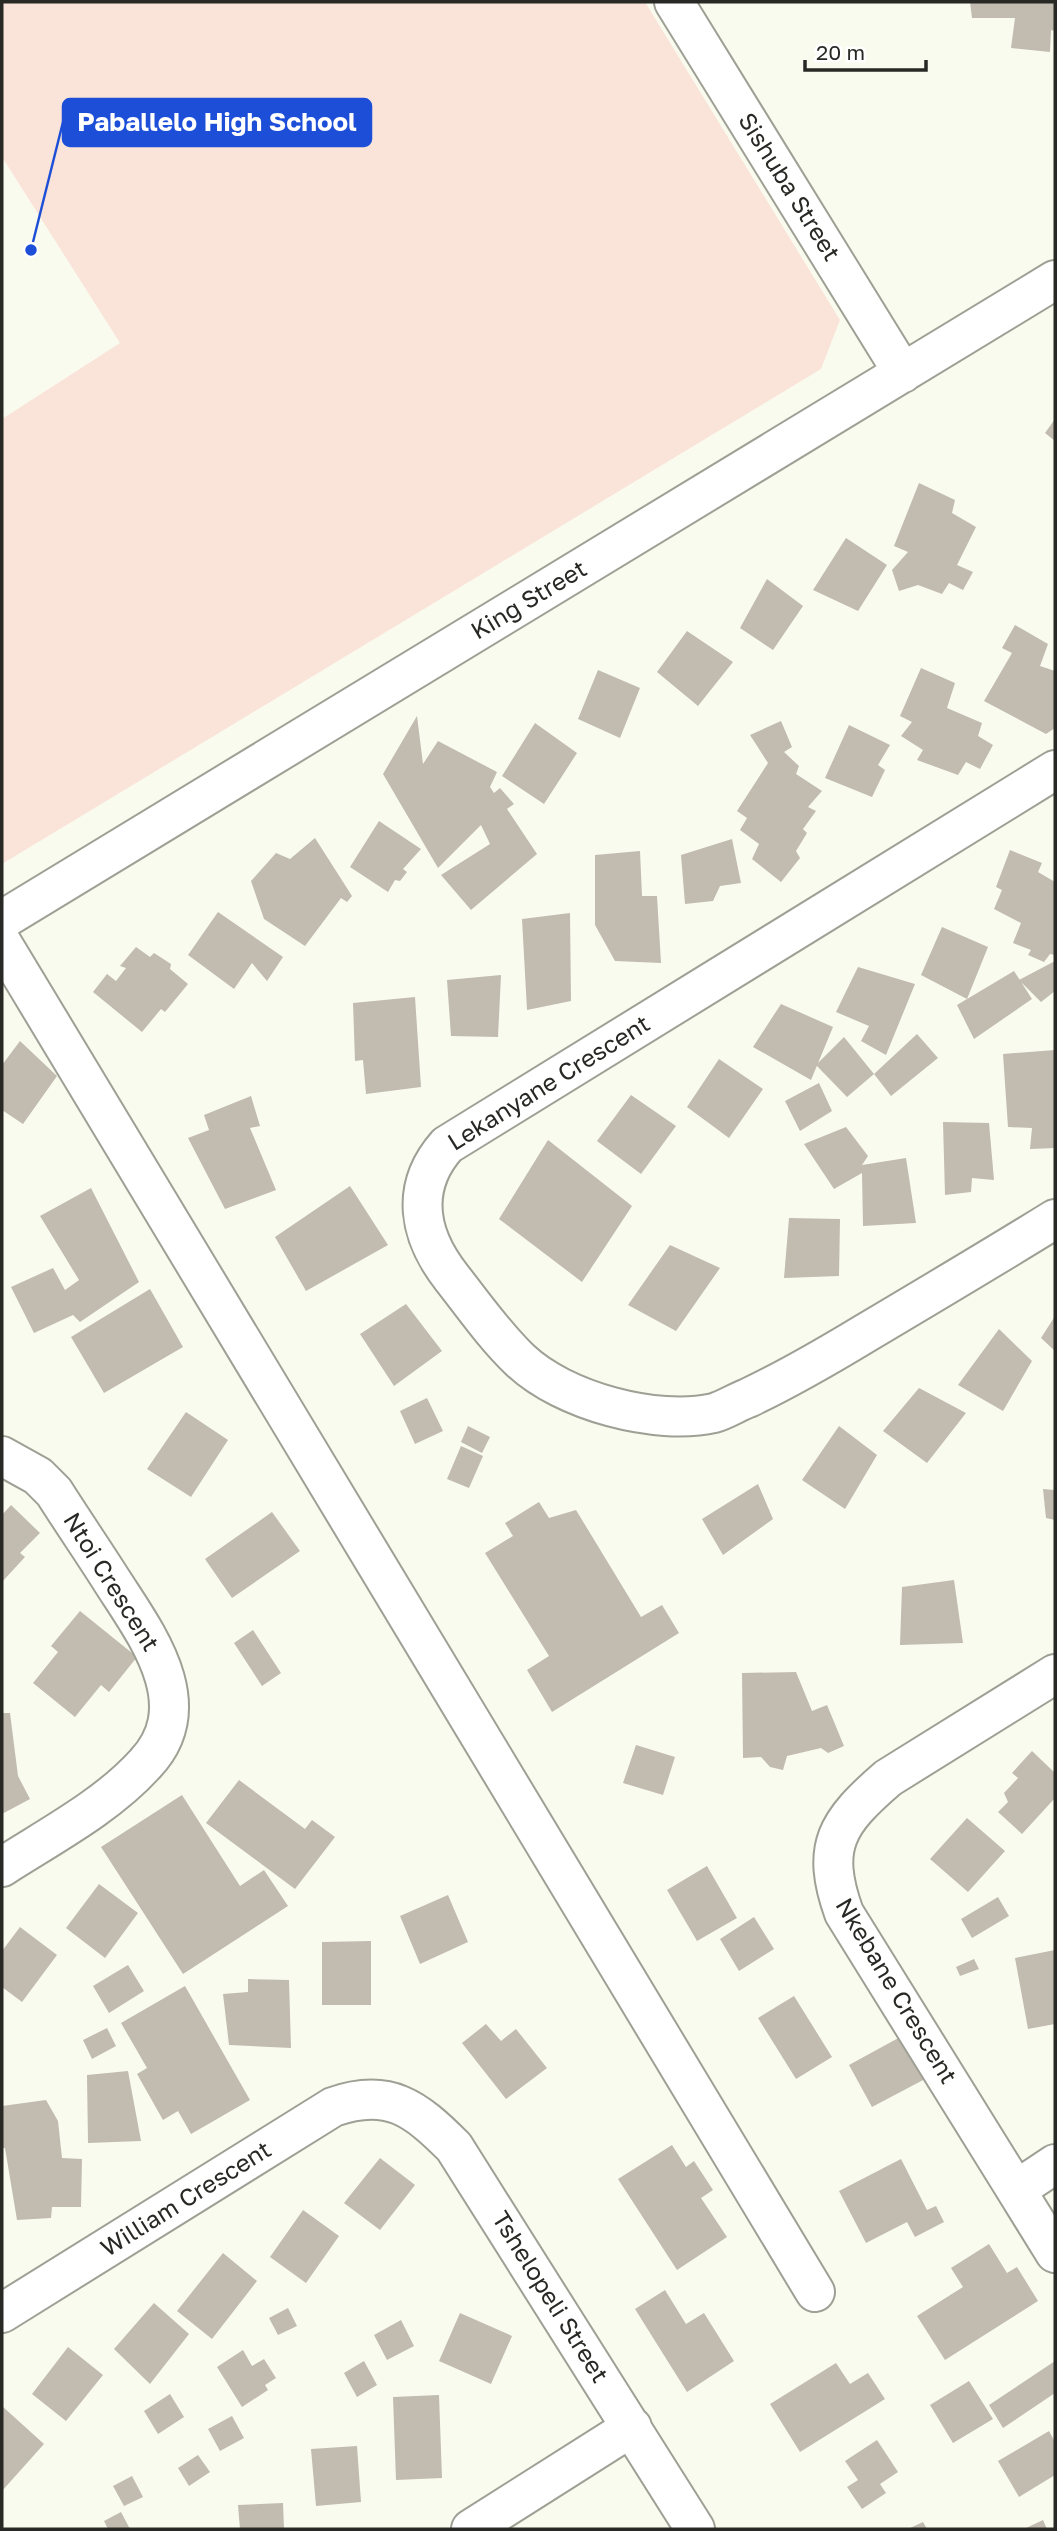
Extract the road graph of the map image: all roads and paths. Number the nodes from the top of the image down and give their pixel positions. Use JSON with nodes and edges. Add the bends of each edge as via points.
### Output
{"nodes":[{"id":1,"x":674,"y":2,"type":"edge"},
{"id":2,"x":1055,"y":280,"type":"edge"},
{"id":3,"x":903,"y":373,"type":"junction"},
{"id":4,"x":1055,"y":770,"type":"edge"},
{"id":5,"x":2,"y":920,"type":"edge"},
{"id":6,"x":2,"y":943,"type":"edge"},
{"id":7,"x":1055,"y":1219,"type":"edge"},
{"id":8,"x":2,"y":1456,"type":"edge"},
{"id":9,"x":1055,"y":1674,"type":"edge"},
{"id":10,"x":2,"y":1867,"type":"edge"},
{"id":11,"x":375,"y":2098,"type":"joint"},
{"id":12,"x":1055,"y":2164,"type":"edge"},
{"id":13,"x":1016,"y":2190,"type":"junction"},
{"id":14,"x":1055,"y":2253,"type":"edge"},
{"id":15,"x":815,"y":2292,"type":"dead end"},
{"id":16,"x":2,"y":2313,"type":"edge"},
{"id":17,"x":632,"y":2427,"type":"junction"},
{"id":18,"x":471,"y":2529,"type":"edge"},
{"id":19,"x":695,"y":2529,"type":"edge"}],
"edges":[{"from":1,"to":3,"type":"street","name":"Sishuba Street"},
{"from":2,"to":3,"type":"street","name":"King Street"},
{"from":3,"to":5,"type":"street","name":"King Street"},
{"from":4,"to":7,"type":"street","name":"Lekanyane Crescent","via":[[447,1145],[435,1158],[421,1196],[421,1221],[440,1263],[522,1362],[560,1388],[611,1407],[665,1417],[714,1413],[792,1378]]},
{"from":6,"to":15,"type":"street"},
{"from":8,"to":10,"type":"street","name":"Ntoi Crescent","via":[[38,1476],[54,1492],[148,1635],[169,1692],[168,1717],[147,1763],[67,1826]]},
{"from":9,"to":13,"type":"street","name":"Nkebane Crescent","via":[[874,1790],[841,1830],[831,1869],[844,1913]]},
{"from":11,"to":16,"type":"street","name":"William Crescent","via":[[333,2107]]},
{"from":11,"to":17,"type":"street","name":"Tshelopeli Street","via":[[422,2115],[454,2147]]},
{"from":12,"to":13,"type":"street"},
{"from":13,"to":14,"type":"street","name":"Nkebane Crescent"},
{"from":17,"to":18,"type":"street"},
{"from":17,"to":19,"type":"street","name":"Tshelopeli Street"}]}
